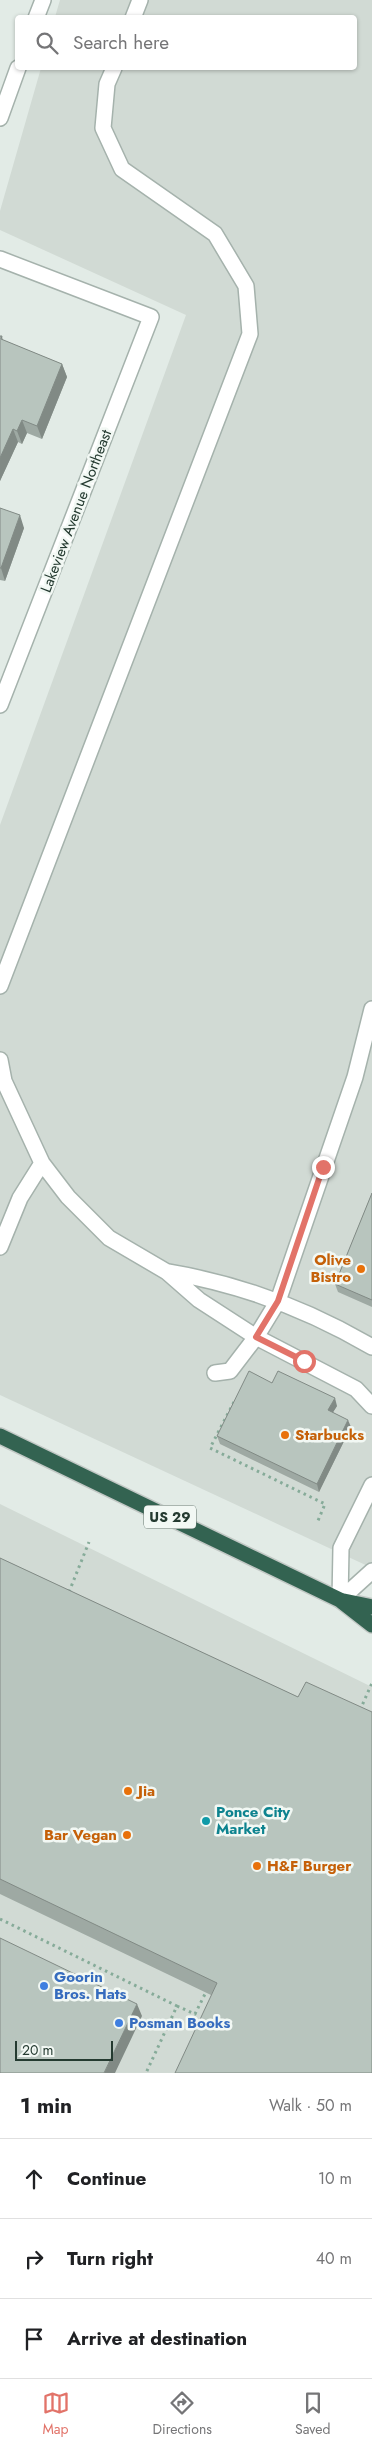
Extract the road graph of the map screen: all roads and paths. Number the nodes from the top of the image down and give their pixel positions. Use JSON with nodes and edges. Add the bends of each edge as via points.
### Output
{"nodes":[{"id":1,"x":43,"y":0,"type":"edge"},
{"id":2,"x":140,"y":0,"type":"edge"},
{"id":3,"x":37,"y":15,"type":"edge"},
{"id":4,"x":134,"y":15,"type":"edge"},
{"id":5,"x":17,"y":70,"type":"edge"},
{"id":6,"x":113,"y":70,"type":"edge"},
{"id":7,"x":0,"y":118,"type":"edge"},
{"id":8,"x":0,"y":259,"type":"edge"},
{"id":9,"x":0,"y":706,"type":"edge"},
{"id":10,"x":0,"y":986,"type":"edge"},
{"id":11,"x":372,"y":1010,"type":"edge"},
{"id":12,"x":0,"y":1060,"type":"edge"},
{"id":13,"x":42,"y":1163,"type":"junction"},
{"id":14,"x":0,"y":1247,"type":"edge"},
{"id":15,"x":167,"y":1272,"type":"junction"},
{"id":16,"x":278,"y":1301,"type":"junction"},
{"id":17,"x":256,"y":1337,"type":"junction"},
{"id":18,"x":372,"y":1347,"type":"edge"},
{"id":19,"x":215,"y":1373,"type":"dead end"},
{"id":20,"x":235,"y":1400,"type":"edge"},
{"id":21,"x":372,"y":1406,"type":"edge"},
{"id":22,"x":0,"y":1436,"type":"edge"},
{"id":23,"x":372,"y":1485,"type":"edge"},
{"id":24,"x":317,"y":1523,"type":"dead end"},
{"id":25,"x":90,"y":1542,"type":"dead end"},
{"id":26,"x":372,"y":1571,"type":"edge"},
{"id":27,"x":68,"y":1594,"type":"edge"},
{"id":28,"x":340,"y":1600,"type":"junction"},
{"id":29,"x":372,"y":1607,"type":"edge"},
{"id":30,"x":372,"y":1625,"type":"edge"},
{"id":31,"x":372,"y":1683,"type":"edge"},
{"id":32,"x":366,"y":1715,"type":"edge"},
{"id":33,"x":0,"y":1919,"type":"edge"},
{"id":34,"x":208,"y":1987,"type":"edge"},
{"id":35,"x":178,"y":2006,"type":"junction"},
{"id":36,"x":146,"y":2073,"type":"edge"}],
"edges":[{"from":1,"to":3,"type":"street"},
{"from":2,"to":4,"type":"street"},
{"from":5,"to":7,"type":"street"},
{"from":6,"to":10,"type":"street","via":[[107,84],[103,128],[122,169],[215,234],[246,286],[250,334]]},
{"from":8,"to":9,"type":"street","name":"Lakeview Avenue Northeast","via":[[151,317]]},
{"from":11,"to":16,"type":"street","via":[[355,1077]]},
{"from":12,"to":13,"type":"street","via":[[4,1081]]},
{"from":13,"to":14,"type":"street","via":[[20,1198]]},
{"from":13,"to":15,"type":"street","via":[[68,1198],[109,1238]]},
{"from":15,"to":16,"type":"street","via":[[212,1279]]},
{"from":15,"to":17,"type":"street","via":[[199,1300]]},
{"from":16,"to":17,"type":"street"},
{"from":16,"to":18,"type":"street","via":[[345,1331]]},
{"from":17,"to":19,"type":"street","via":[[230,1371]]},
{"from":17,"to":21,"type":"street","via":[[356,1389]]},
{"from":20,"to":24,"type":"path","via":[[210,1448],[325,1504]]},
{"from":22,"to":28,"type":"highway","number":"US 29"},
{"from":23,"to":28,"type":"street","via":[[342,1548]]},
{"from":25,"to":27,"type":"path"},
{"from":26,"to":28,"type":"street"},
{"from":28,"to":29,"type":"highway","number":"US 29"},
{"from":28,"to":30,"type":"highway","number":"US 29"},
{"from":31,"to":32,"type":"path","via":[[359,1712]]},
{"from":33,"to":35,"type":"path"},
{"from":34,"to":35,"type":"path","via":[[195,2014]]},
{"from":35,"to":36,"type":"path"}]}
